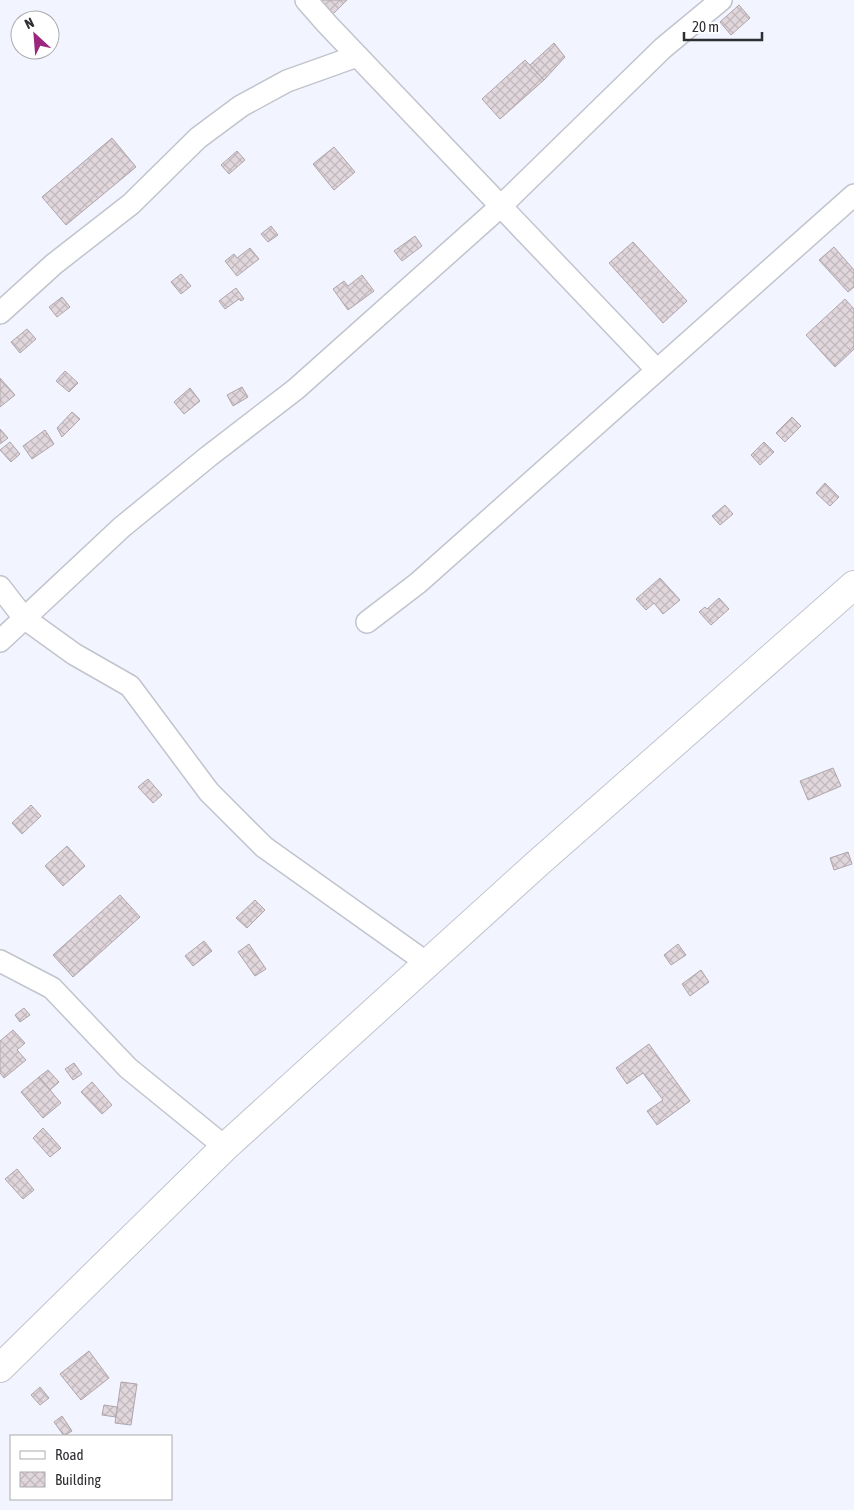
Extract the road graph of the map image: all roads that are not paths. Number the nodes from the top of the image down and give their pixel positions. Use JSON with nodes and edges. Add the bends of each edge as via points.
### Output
{"nodes":[{"id":1,"x":306,"y":0,"type":"edge"},
{"id":2,"x":721,"y":0,"type":"edge"},
{"id":3,"x":357,"y":56,"type":"junction"},
{"id":4,"x":854,"y":195,"type":"edge"},
{"id":5,"x":501,"y":206,"type":"junction"},
{"id":6,"x":0,"y":313,"type":"edge"},
{"id":7,"x":657,"y":370,"type":"junction"},
{"id":8,"x":854,"y":585,"type":"edge"},
{"id":9,"x":0,"y":587,"type":"edge"},
{"id":10,"x":24,"y":618,"type":"junction"},
{"id":11,"x":367,"y":622,"type":"dead end"},
{"id":12,"x":0,"y":641,"type":"edge"},
{"id":13,"x":427,"y":963,"type":"junction"},
{"id":14,"x":3,"y":967,"type":"edge"},
{"id":15,"x":225,"y":1147,"type":"junction"},
{"id":16,"x":0,"y":1368,"type":"edge"}],
"edges":[{"from":1,"to":3,"type":"street"},
{"from":2,"to":5,"type":"street","via":[[663,48]]},
{"from":3,"to":5,"type":"street"},
{"from":3,"to":6,"type":"street","via":[[287,81],[241,106],[198,138],[131,204],[54,264]]},
{"from":4,"to":7,"type":"street"},
{"from":5,"to":7,"type":"street"},
{"from":5,"to":10,"type":"street","via":[[296,389],[122,527]]},
{"from":7,"to":11,"type":"street","via":[[418,583]]},
{"from":8,"to":13,"type":"main road"},
{"from":9,"to":10,"type":"street"},
{"from":10,"to":12,"type":"street"},
{"from":10,"to":13,"type":"street","via":[[74,654],[130,686],[209,792],[264,847]]},
{"from":13,"to":15,"type":"main road"},
{"from":14,"to":15,"type":"street","via":[[52,988],[128,1068]]},
{"from":15,"to":16,"type":"main road"}]}
